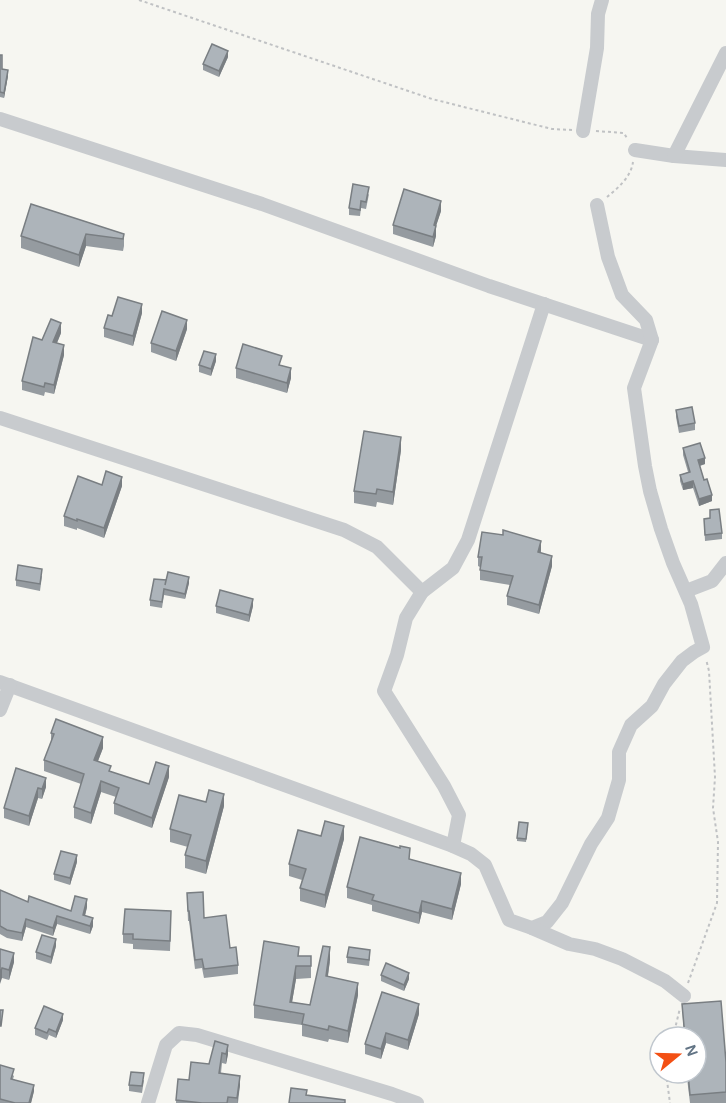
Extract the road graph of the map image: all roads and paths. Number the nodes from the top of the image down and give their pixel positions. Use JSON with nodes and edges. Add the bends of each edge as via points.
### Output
{"nodes":[{"id":1,"x":139,"y":0,"type":"edge"},
{"id":2,"x":602,"y":0,"type":"edge"},
{"id":3,"x":726,"y":53,"type":"edge"},
{"id":4,"x":0,"y":119,"type":"edge"},
{"id":5,"x":584,"y":130,"type":"junction"},
{"id":6,"x":635,"y":150,"type":"junction"},
{"id":7,"x":674,"y":156,"type":"junction"},
{"id":8,"x":726,"y":160,"type":"edge"},
{"id":9,"x":597,"y":205,"type":"joint"},
{"id":10,"x":543,"y":303,"type":"junction"},
{"id":11,"x":652,"y":340,"type":"junction"},
{"id":12,"x":0,"y":418,"type":"edge"},
{"id":13,"x":726,"y":563,"type":"edge"},
{"id":14,"x":686,"y":591,"type":"junction"},
{"id":15,"x":422,"y":592,"type":"junction"},
{"id":16,"x":703,"y":647,"type":"junction"},
{"id":17,"x":5,"y":683,"type":"edge"},
{"id":18,"x":0,"y":710,"type":"edge"},
{"id":19,"x":453,"y":846,"type":"junction"},
{"id":20,"x":532,"y":928,"type":"junction"},
{"id":21,"x":684,"y":996,"type":"junction"},
{"id":22,"x":675,"y":1025,"type":"edge"},
{"id":23,"x":668,"y":1085,"type":"edge"},
{"id":24,"x":391,"y":1098,"type":"edge"},
{"id":25,"x":148,"y":1103,"type":"edge"},
{"id":26,"x":417,"y":1103,"type":"edge"},
{"id":27,"x":670,"y":1103,"type":"edge"}],
"edges":[{"from":1,"to":5,"type":"path","via":[[432,99],[552,129]]},
{"from":2,"to":5,"type":"street"},
{"from":3,"to":7,"type":"street"},
{"from":4,"to":10,"type":"street","via":[[262,204]]},
{"from":5,"to":6,"type":"path","via":[[624,133]]},
{"from":6,"to":7,"type":"street"},
{"from":6,"to":9,"type":"path","via":[[633,167],[620,186]]},
{"from":7,"to":8,"type":"street"},
{"from":9,"to":11,"type":"street","via":[[608,257],[622,295],[645,320]]},
{"from":10,"to":11,"type":"street"},
{"from":10,"to":15,"type":"street","via":[[468,540],[453,568]]},
{"from":11,"to":14,"type":"street","via":[[634,388],[650,491]]},
{"from":12,"to":15,"type":"street","via":[[344,530],[377,547]]},
{"from":13,"to":14,"type":"street","via":[[712,581]]},
{"from":14,"to":16,"type":"street"},
{"from":15,"to":19,"type":"street","via":[[406,618],[384,691],[459,815]]},
{"from":16,"to":20,"type":"street","via":[[682,661],[652,706],[631,725],[619,752],[619,780],[608,818],[562,903],[547,922]]},
{"from":16,"to":21,"type":"path","via":[[709,671],[715,777],[717,903]]},
{"from":17,"to":18,"type":"street"},
{"from":17,"to":19,"type":"street"},
{"from":19,"to":20,"type":"street","via":[[485,865],[509,920]]},
{"from":20,"to":21,"type":"street","via":[[569,944],[622,959],[665,981]]},
{"from":21,"to":22,"type":"path"},
{"from":23,"to":27,"type":"path"},
{"from":24,"to":25,"type":"street","via":[[197,1035],[179,1033],[166,1046]]},
{"from":24,"to":26,"type":"street"}]}
